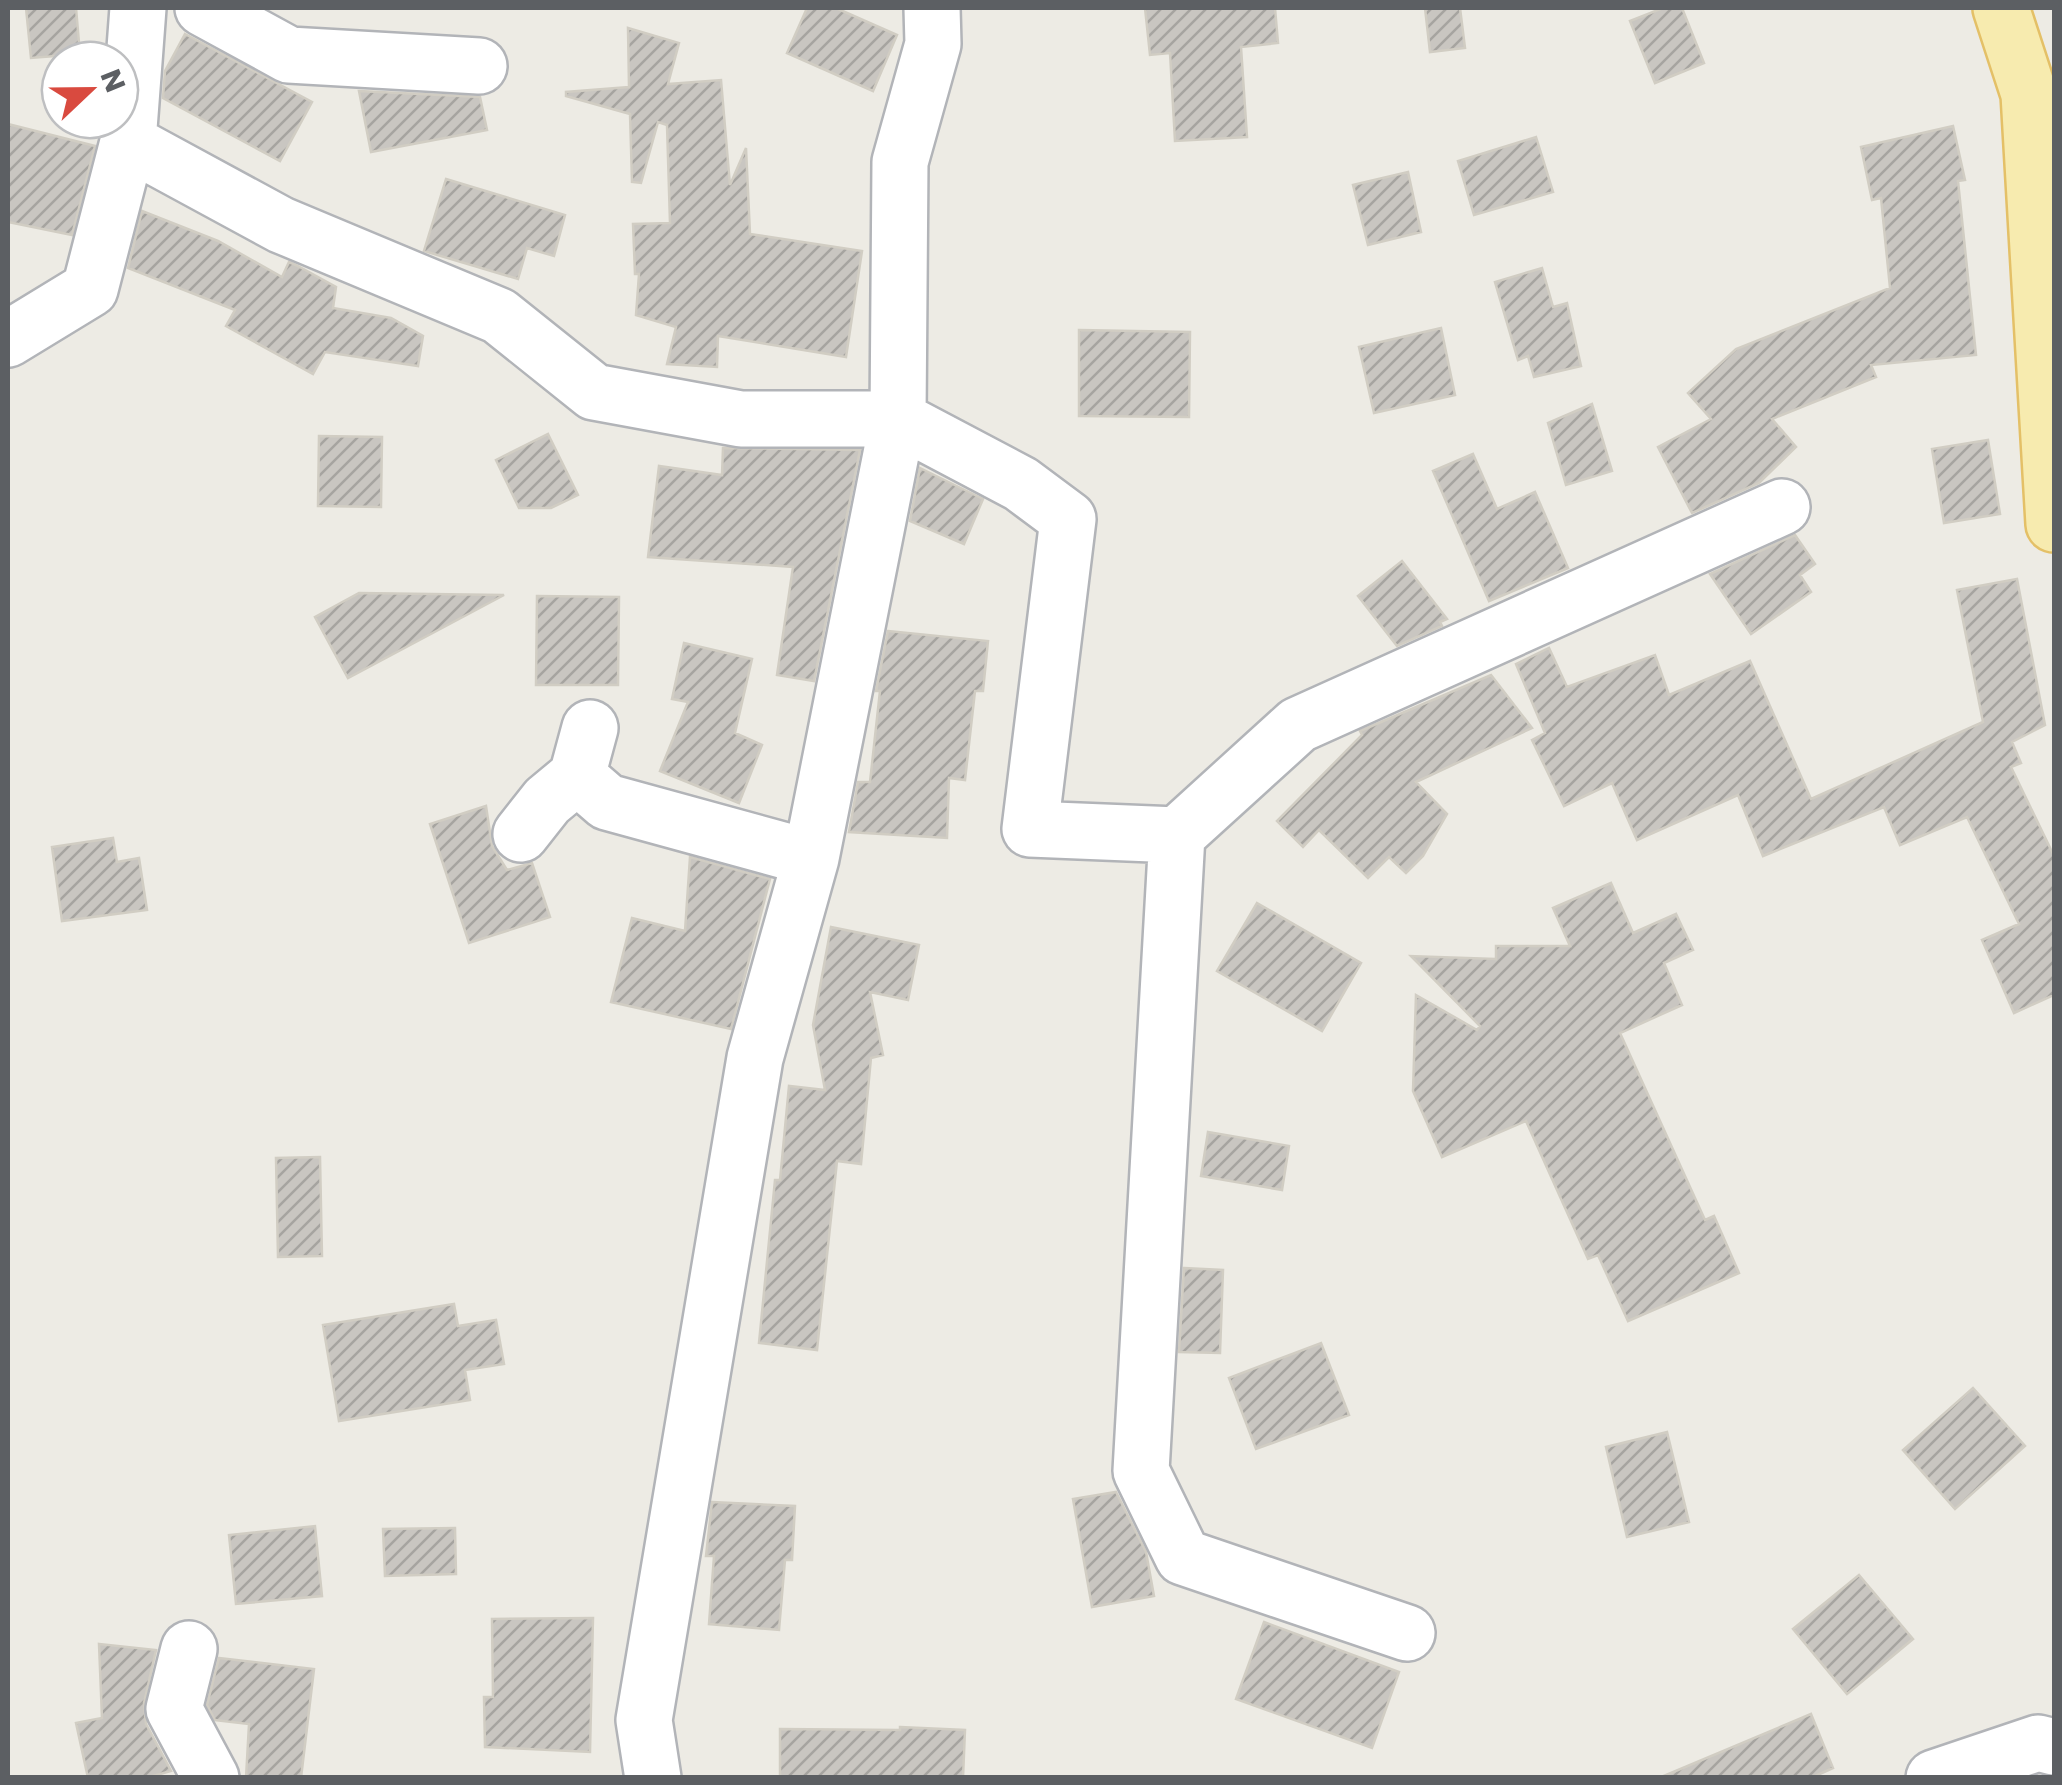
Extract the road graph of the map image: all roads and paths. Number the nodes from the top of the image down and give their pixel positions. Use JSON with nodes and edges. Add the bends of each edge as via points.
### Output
{"nodes":[{"id":1,"x":138,"y":8,"type":"edge"},
{"id":2,"x":203,"y":8,"type":"edge"},
{"id":3,"x":932,"y":8,"type":"edge"},
{"id":4,"x":2001,"y":8,"type":"edge"},
{"id":5,"x":479,"y":66,"type":"dead end"},
{"id":6,"x":2041,"y":94,"type":"edge"},
{"id":7,"x":128,"y":142,"type":"junction"},
{"id":8,"x":8,"y":339,"type":"edge"},
{"id":9,"x":898,"y":420,"type":"junction"},
{"id":10,"x":1782,"y":507,"type":"dead end"},
{"id":11,"x":2054,"y":524,"type":"edge"},
{"id":12,"x":521,"y":834,"type":"dead end"},
{"id":13,"x":1177,"y":835,"type":"junction"},
{"id":14,"x":811,"y":858,"type":"junction"},
{"id":15,"x":1406,"y":1633,"type":"dead end"},
{"id":16,"x":189,"y":1649,"type":"dead end"},
{"id":17,"x":2054,"y":1746,"type":"edge"},
{"id":18,"x":211,"y":1778,"type":"edge"},
{"id":19,"x":653,"y":1778,"type":"edge"},
{"id":20,"x":1934,"y":1778,"type":"edge"}],
"edges":[{"from":1,"to":7,"type":"street"},
{"from":2,"to":5,"type":"street","via":[[289,55]]},
{"from":3,"to":9,"type":"street","via":[[932,44],[900,162]]},
{"from":4,"to":6,"type":"main road"},
{"from":6,"to":11,"type":"main road"},
{"from":7,"to":8,"type":"street","via":[[90,289]]},
{"from":7,"to":9,"type":"street","via":[[281,225],[499,316],[594,392],[741,419]]},
{"from":9,"to":13,"type":"street","via":[[1022,484],[1068,519],[1030,829]]},
{"from":9,"to":14,"type":"street"},
{"from":10,"to":13,"type":"street","via":[[1298,725]]},
{"from":12,"to":14,"type":"street","via":[[583,752],[607,802]]},
{"from":13,"to":15,"type":"street","via":[[1141,1471],[1183,1557]]},
{"from":14,"to":19,"type":"street","via":[[755,1058],[644,1720]]},
{"from":16,"to":18,"type":"street","via":[[174,1709]]},
{"from":17,"to":20,"type":"street","via":[[2038,1743]]}]}
